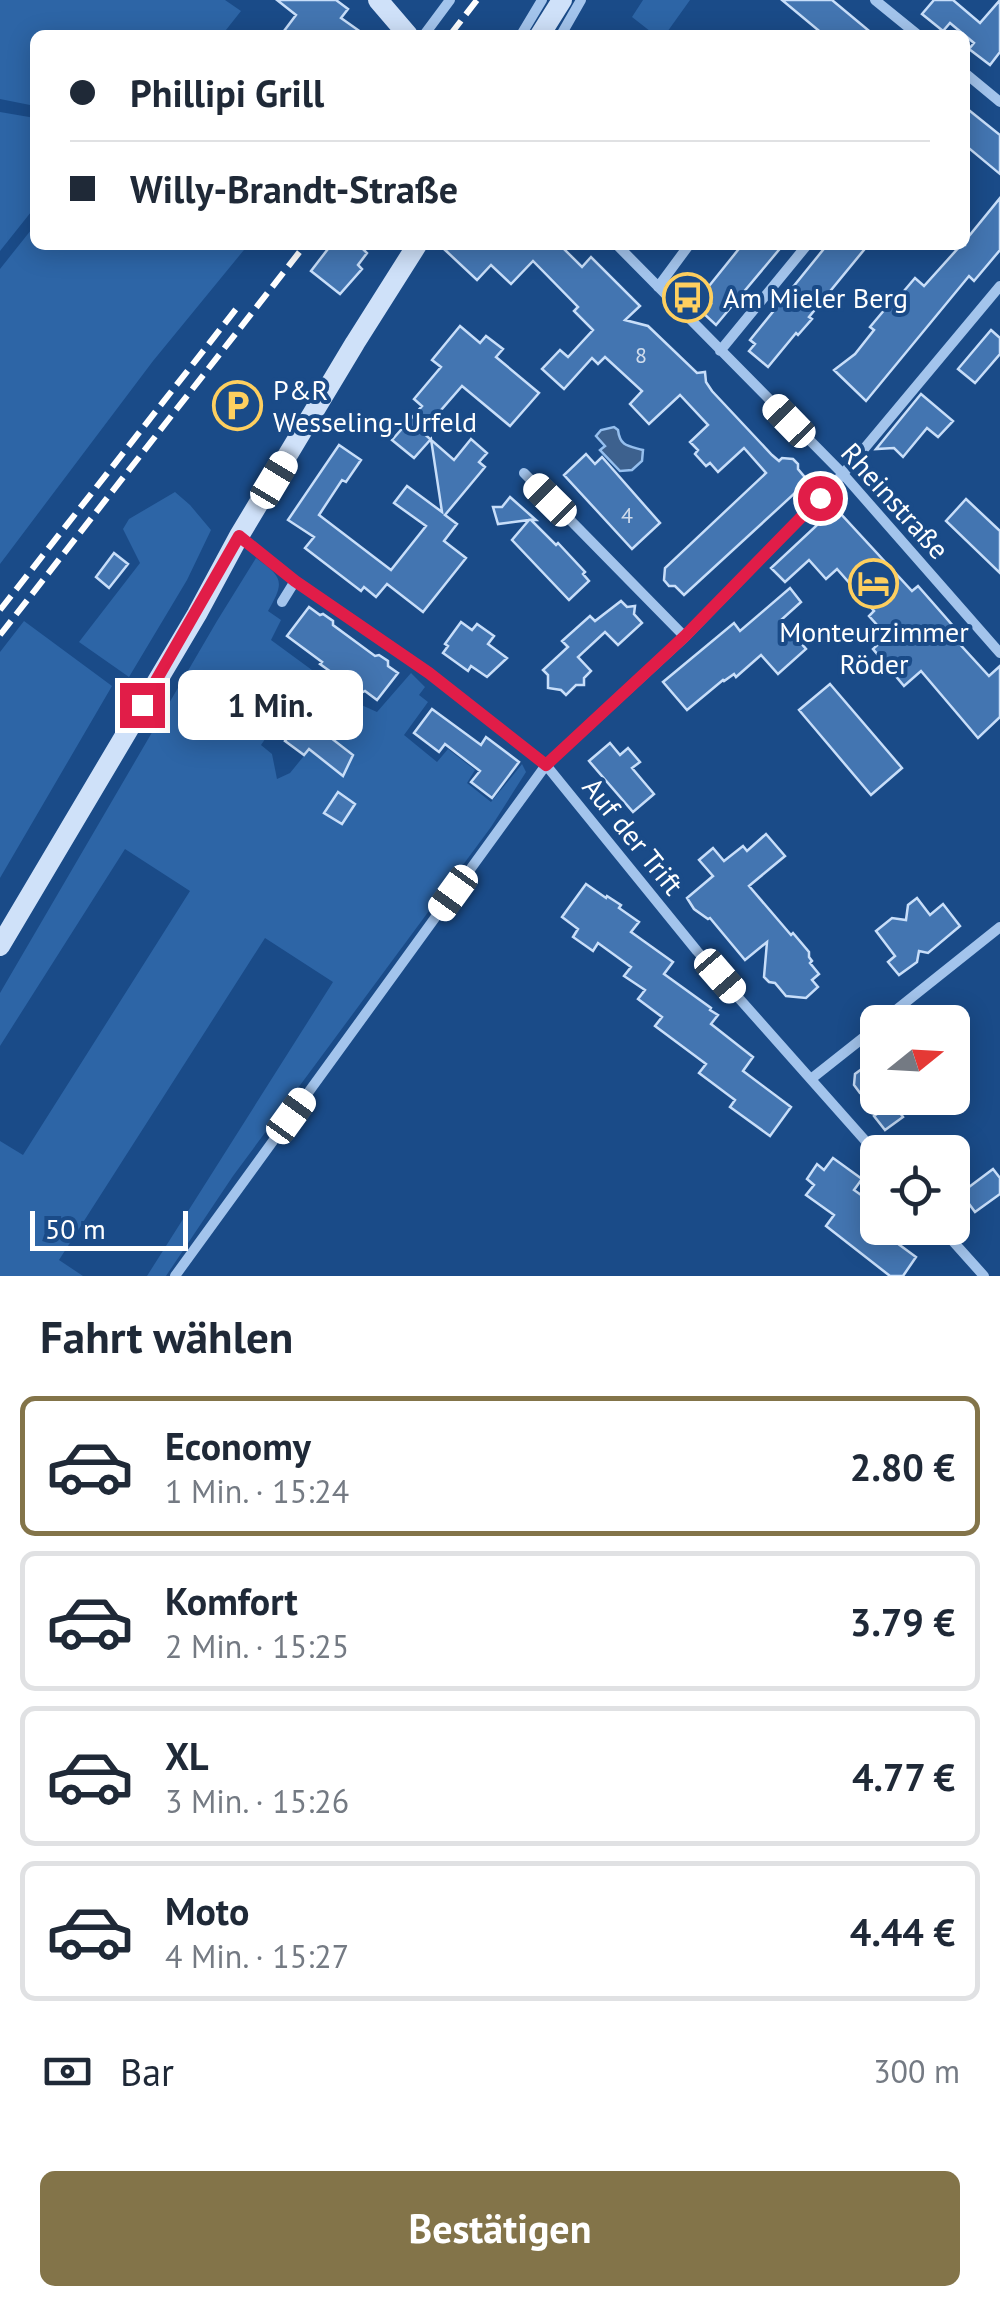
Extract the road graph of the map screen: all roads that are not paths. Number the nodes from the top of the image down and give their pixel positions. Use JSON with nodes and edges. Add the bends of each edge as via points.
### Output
{"nodes":[{"id":1,"x":378,"y":0,"type":"edge"},
{"id":2,"x":450,"y":0,"type":"edge"},
{"id":3,"x":542,"y":0,"type":"edge"},
{"id":4,"x":562,"y":0,"type":"edge"},
{"id":5,"x":580,"y":0,"type":"edge"},
{"id":6,"x":875,"y":0,"type":"edge"},
{"id":7,"x":404,"y":30,"type":"edge"},
{"id":8,"x":428,"y":30,"type":"edge"},
{"id":9,"x":523,"y":30,"type":"edge"},
{"id":10,"x":543,"y":30,"type":"edge"},
{"id":11,"x":564,"y":30,"type":"edge"},
{"id":12,"x":912,"y":30,"type":"edge"},
{"id":13,"x":970,"y":77,"type":"edge"},
{"id":14,"x":1000,"y":102,"type":"edge"},
{"id":15,"x":414,"y":250,"type":"edge"},
{"id":16,"x":623,"y":250,"type":"edge"},
{"id":17,"x":686,"y":250,"type":"edge"},
{"id":18,"x":803,"y":250,"type":"edge"},
{"id":19,"x":1000,"y":286,"type":"edge"},
{"id":20,"x":658,"y":287,"type":"junction"},
{"id":21,"x":720,"y":350,"type":"junction"},
{"id":22,"x":524,"y":472,"type":"dead end"},
{"id":23,"x":843,"y":474,"type":"junction"},
{"id":24,"x":239,"y":536,"type":"junction"},
{"id":25,"x":295,"y":581,"type":"junction"},
{"id":26,"x":282,"y":602,"type":"dead end"},
{"id":27,"x":685,"y":636,"type":"junction"},
{"id":28,"x":1000,"y":653,"type":"edge"},
{"id":29,"x":546,"y":765,"type":"junction"},
{"id":30,"x":1000,"y":927,"type":"edge"},
{"id":31,"x":0,"y":946,"type":"edge"},
{"id":32,"x":904,"y":1005,"type":"edge"},
{"id":33,"x":860,"y":1040,"type":"edge"},
{"id":34,"x":811,"y":1079,"type":"junction"},
{"id":35,"x":860,"y":1135,"type":"edge"},
{"id":36,"x":956,"y":1245,"type":"edge"},
{"id":37,"x":175,"y":1276,"type":"edge"},
{"id":38,"x":984,"y":1276,"type":"edge"}],
"edges":[{"from":1,"to":7,"type":"main road"},
{"from":2,"to":8,"type":"street"},
{"from":3,"to":9,"type":"street"},
{"from":4,"to":10,"type":"main road"},
{"from":5,"to":11,"type":"street"},
{"from":6,"to":12,"type":"street"},
{"from":13,"to":14,"type":"street"},
{"from":15,"to":24,"type":"main road"},
{"from":16,"to":20,"type":"street","name":"Rheinstraße"},
{"from":17,"to":20,"type":"street"},
{"from":18,"to":21,"type":"street"},
{"from":19,"to":23,"type":"street"},
{"from":20,"to":21,"type":"street","name":"Rheinstraße"},
{"from":21,"to":23,"type":"street","name":"Rheinstraße"},
{"from":22,"to":27,"type":"street"},
{"from":23,"to":27,"type":"street"},
{"from":23,"to":28,"type":"street","name":"Rheinstraße"},
{"from":24,"to":25,"type":"street","name":"Auf der Trift"},
{"from":24,"to":31,"type":"main road"},
{"from":25,"to":26,"type":"street"},
{"from":25,"to":29,"type":"street","name":"Auf der Trift","via":[[429,673]]},
{"from":27,"to":29,"type":"street"},
{"from":29,"to":34,"type":"street","name":"Auf der Trift"},
{"from":29,"to":37,"type":"street"},
{"from":30,"to":32,"type":"street"},
{"from":33,"to":34,"type":"street"},
{"from":34,"to":35,"type":"street","name":"Auf der Trift"},
{"from":36,"to":38,"type":"street"}]}
